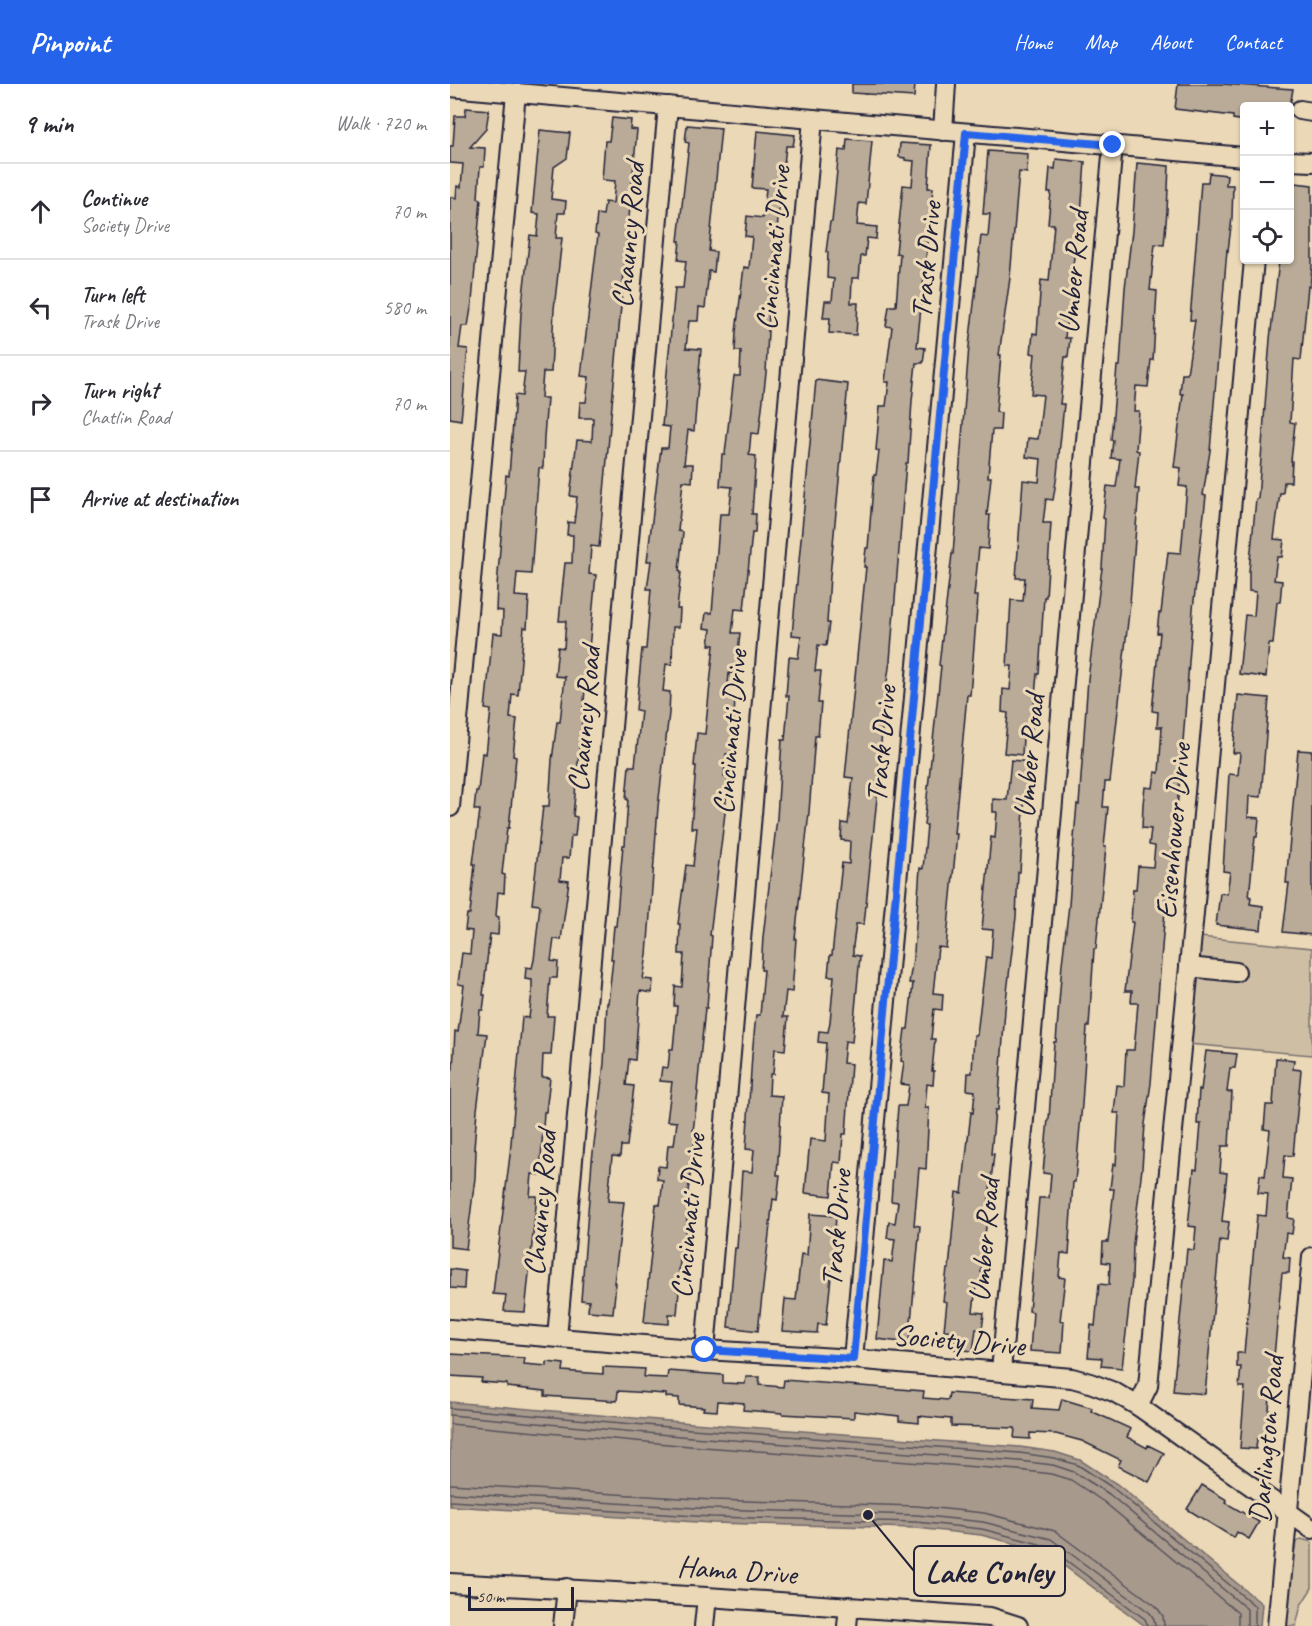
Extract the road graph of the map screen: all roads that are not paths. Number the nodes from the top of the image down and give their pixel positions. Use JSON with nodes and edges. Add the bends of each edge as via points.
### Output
{"nodes":[{"id":1,"x":946,"y":84,"type":"edge"},
{"id":2,"x":450,"y":87,"type":"edge"},
{"id":3,"x":516,"y":93,"type":"junction"},
{"id":4,"x":668,"y":106,"type":"junction"},
{"id":5,"x":813,"y":119,"type":"junction"},
{"id":6,"x":943,"y":131,"type":"junction"},
{"id":7,"x":966,"y":133,"type":"junction"},
{"id":8,"x":1113,"y":145,"type":"junction"},
{"id":9,"x":1240,"y":157,"type":"edge"},
{"id":10,"x":1294,"y":160,"type":"edge"},
{"id":11,"x":1312,"y":162,"type":"edge"},
{"id":12,"x":1254,"y":264,"type":"edge"},
{"id":13,"x":450,"y":807,"type":"edge"},
{"id":14,"x":1189,"y":968,"type":"junction"},
{"id":15,"x":1236,"y":972,"type":"dead end"},
{"id":16,"x":1312,"y":1257,"type":"edge"},
{"id":17,"x":450,"y":1329,"type":"edge"},
{"id":18,"x":557,"y":1337,"type":"junction"},
{"id":19,"x":705,"y":1350,"type":"junction"},
{"id":20,"x":853,"y":1359,"type":"junction"},
{"id":21,"x":1000,"y":1371,"type":"junction"},
{"id":22,"x":1138,"y":1406,"type":"junction"},
{"id":23,"x":1287,"y":1512,"type":"junction"},
{"id":24,"x":1312,"y":1529,"type":"edge"},
{"id":25,"x":450,"y":1583,"type":"edge"},
{"id":26,"x":567,"y":1588,"type":"junction"},
{"id":27,"x":707,"y":1597,"type":"junction"},
{"id":28,"x":849,"y":1606,"type":"junction"},
{"id":29,"x":990,"y":1622,"type":"edge"},
{"id":30,"x":563,"y":1626,"type":"edge"},
{"id":31,"x":704,"y":1626,"type":"edge"},
{"id":32,"x":847,"y":1626,"type":"edge"},
{"id":33,"x":1018,"y":1626,"type":"edge"},
{"id":34,"x":1277,"y":1626,"type":"edge"}],
"edges":[{"from":1,"to":6,"type":"street"},
{"from":2,"to":3,"type":"street"},
{"from":3,"to":4,"type":"street"},
{"from":3,"to":13,"type":"street"},
{"from":4,"to":5,"type":"street"},
{"from":4,"to":18,"type":"street","name":"Chauncy Road"},
{"from":5,"to":6,"type":"street"},
{"from":5,"to":19,"type":"street","name":"Cincinnati Drive"},
{"from":6,"to":7,"type":"street"},
{"from":7,"to":8,"type":"street"},
{"from":7,"to":20,"type":"street","name":"Trask Drive"},
{"from":8,"to":9,"type":"street"},
{"from":8,"to":21,"type":"street","name":"Umber Road"},
{"from":10,"to":11,"type":"street"},
{"from":12,"to":14,"type":"street","name":"Eisenhower Drive"},
{"from":14,"to":15,"type":"street"},
{"from":14,"to":22,"type":"street","name":"Eisenhower Drive","via":[[1148,1386]]},
{"from":16,"to":23,"type":"street","name":"Darlington Road"},
{"from":17,"to":18,"type":"street","name":"Society Drive"},
{"from":18,"to":19,"type":"street","name":"Society Drive"},
{"from":19,"to":20,"type":"street","name":"Society Drive"},
{"from":20,"to":21,"type":"street","name":"Society Drive"},
{"from":21,"to":22,"type":"street","name":"Society Drive","via":[[1072,1378],[1114,1392]]},
{"from":22,"to":23,"type":"street","name":"Society Drive"},
{"from":23,"to":24,"type":"street","name":"Society Drive"},
{"from":23,"to":34,"type":"street","name":"Darlington Road"},
{"from":25,"to":26,"type":"street","name":"Hama Drive"},
{"from":26,"to":27,"type":"street","name":"Hama Drive"},
{"from":26,"to":30,"type":"street"},
{"from":27,"to":28,"type":"street","name":"Hama Drive"},
{"from":27,"to":31,"type":"street"},
{"from":28,"to":29,"type":"street","name":"Hama Drive"},
{"from":28,"to":32,"type":"street"},
{"from":29,"to":33,"type":"street","name":"Hama Drive"}]}
